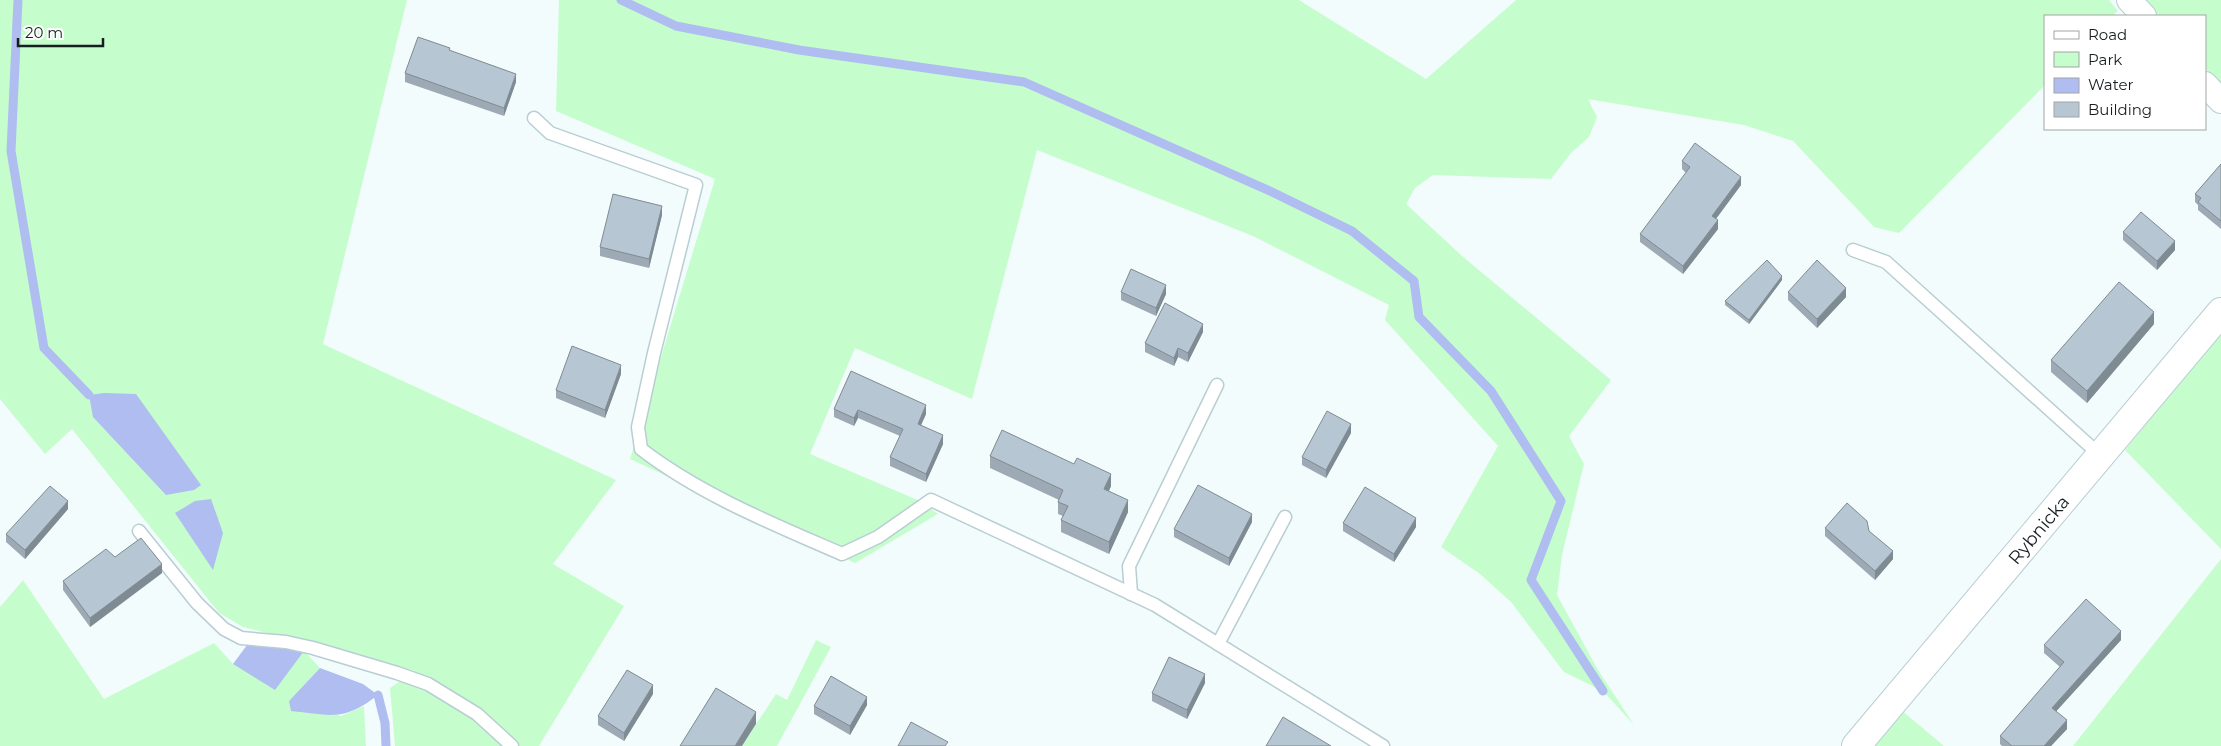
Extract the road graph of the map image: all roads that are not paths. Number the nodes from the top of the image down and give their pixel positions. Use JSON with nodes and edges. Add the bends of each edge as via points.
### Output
{"nodes":[{"id":1,"x":2129,"y":0,"type":"edge"},
{"id":2,"x":2143,"y":15,"type":"edge"},
{"id":3,"x":2206,"y":85,"type":"edge"},
{"id":4,"x":2221,"y":101,"type":"edge"},
{"id":5,"x":534,"y":118,"type":"dead end"},
{"id":6,"x":1853,"y":250,"type":"dead end"},
{"id":7,"x":2221,"y":312,"type":"edge"},
{"id":8,"x":1217,"y":385,"type":"dead end"},
{"id":9,"x":2101,"y":456,"type":"junction"},
{"id":10,"x":1285,"y":518,"type":"dead end"},
{"id":11,"x":139,"y":532,"type":"dead end"},
{"id":12,"x":1131,"y":594,"type":"junction"},
{"id":13,"x":1218,"y":644,"type":"junction"},
{"id":14,"x":512,"y":746,"type":"edge"},
{"id":15,"x":1383,"y":746,"type":"edge"},
{"id":16,"x":1856,"y":746,"type":"edge"}],
"edges":[{"from":1,"to":2,"type":"street"},
{"from":3,"to":4,"type":"street"},
{"from":5,"to":12,"type":"lane","via":[[550,133],[696,185],[638,427],[641,449],[662,466],[755,516],[842,554],[878,537],[931,500]]},
{"from":6,"to":9,"type":"lane","via":[[1886,262]]},
{"from":7,"to":9,"type":"street","name":"Rybnicka"},
{"from":8,"to":12,"type":"lane","via":[[1129,566]]},
{"from":9,"to":16,"type":"street","name":"Rybnicka"},
{"from":10,"to":13,"type":"lane"},
{"from":11,"to":14,"type":"lane","via":[[197,603],[224,629],[241,638],[313,648],[428,684],[477,714]]},
{"from":12,"to":13,"type":"lane"},
{"from":13,"to":15,"type":"lane"}]}
